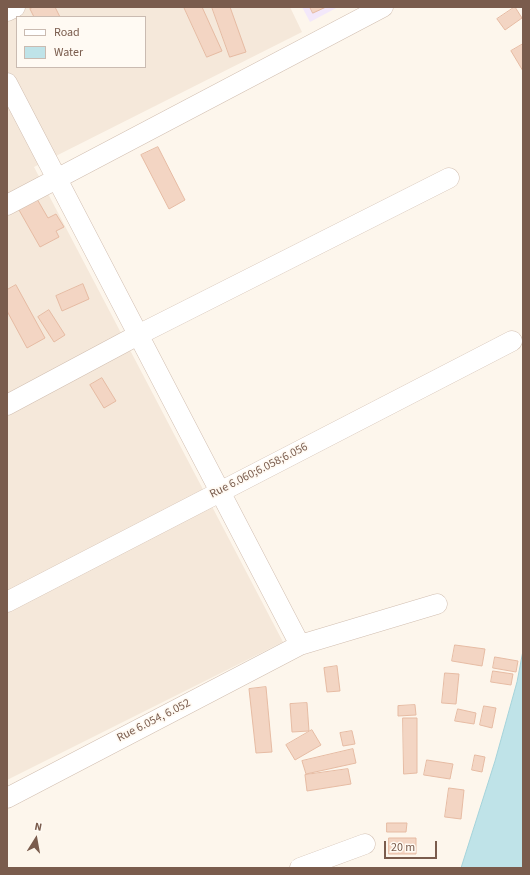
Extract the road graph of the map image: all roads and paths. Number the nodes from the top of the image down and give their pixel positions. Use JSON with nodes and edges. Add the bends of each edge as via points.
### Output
{"nodes":[{"id":1,"x":15,"y":7,"type":"edge"},
{"id":2,"x":383,"y":7,"type":"edge"},
{"id":3,"x":7,"y":11,"type":"edge"},
{"id":4,"x":7,"y":83,"type":"edge"},
{"id":5,"x":449,"y":178,"type":"dead end"},
{"id":6,"x":57,"y":179,"type":"junction"},
{"id":7,"x":7,"y":205,"type":"edge"},
{"id":8,"x":138,"y":335,"type":"junction"},
{"id":9,"x":512,"y":341,"type":"dead end"},
{"id":10,"x":7,"y":405,"type":"edge"},
{"id":11,"x":220,"y":492,"type":"junction"},
{"id":12,"x":7,"y":602,"type":"edge"},
{"id":13,"x":437,"y":604,"type":"dead end"},
{"id":14,"x":300,"y":645,"type":"junction"},
{"id":15,"x":7,"y":798,"type":"edge"},
{"id":16,"x":365,"y":844,"type":"dead end"},
{"id":17,"x":300,"y":868,"type":"edge"}],
"edges":[{"from":1,"to":3,"type":"street"},
{"from":2,"to":6,"type":"street"},
{"from":4,"to":6,"type":"street"},
{"from":5,"to":8,"type":"street"},
{"from":6,"to":7,"type":"street"},
{"from":6,"to":8,"type":"street"},
{"from":8,"to":10,"type":"street"},
{"from":8,"to":11,"type":"street"},
{"from":9,"to":11,"type":"street","name":"Rue 6.060;6.058;6.056"},
{"from":11,"to":12,"type":"street","name":"Rue 6.060;6.058;6.056"},
{"from":11,"to":14,"type":"street"},
{"from":13,"to":14,"type":"street","name":"Rue 6.054, 6.052"},
{"from":14,"to":15,"type":"street","name":"Rue 6.054, 6.052"},
{"from":16,"to":17,"type":"street"}]}
